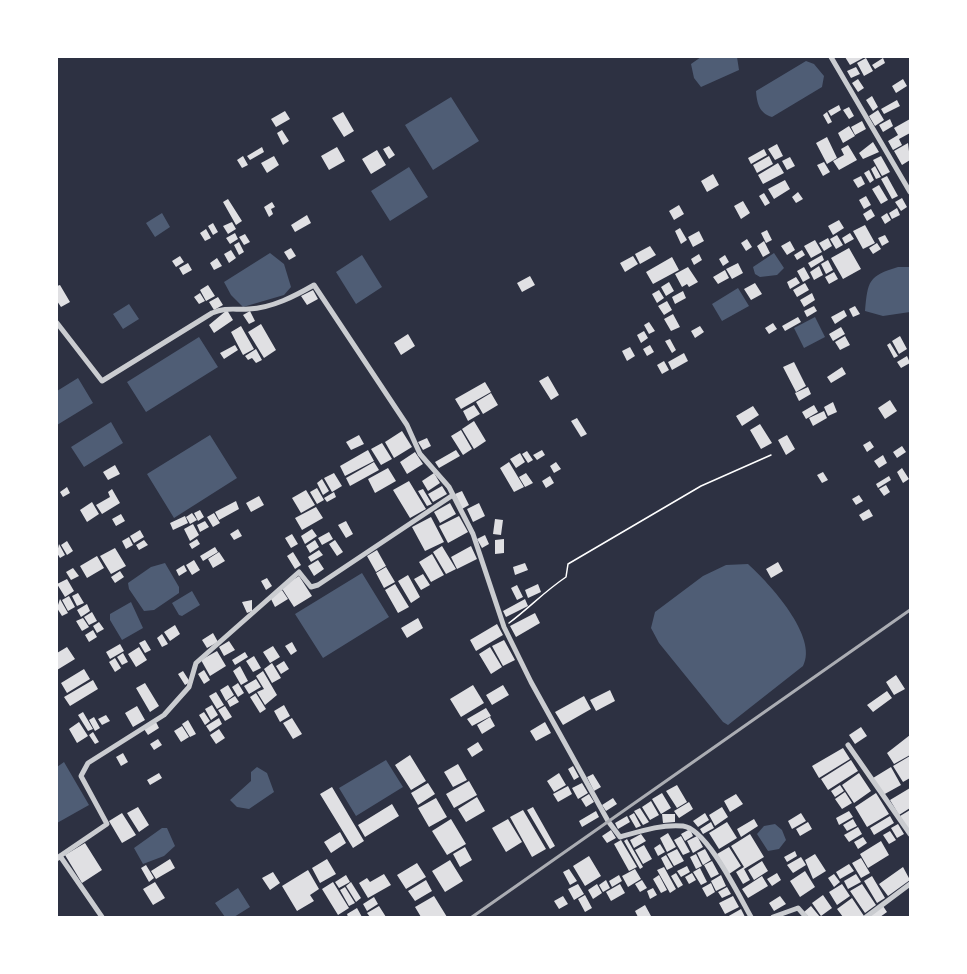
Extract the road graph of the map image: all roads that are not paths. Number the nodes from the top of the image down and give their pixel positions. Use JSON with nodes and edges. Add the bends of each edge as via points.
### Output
{"nodes":[{"id":1,"x":831,"y":57,"type":"edge"},
{"id":2,"x":910,"y":192,"type":"edge"},
{"id":3,"x":57,"y":323,"type":"edge"},
{"id":4,"x":453,"y":495,"type":"junction"},
{"id":5,"x":848,"y":745,"type":"dead end"},
{"id":6,"x":910,"y":834,"type":"edge"},
{"id":7,"x":58,"y":857,"type":"edge"},
{"id":8,"x":910,"y":884,"type":"edge"},
{"id":9,"x":102,"y":917,"type":"edge"},
{"id":10,"x":751,"y":917,"type":"edge"},
{"id":11,"x":773,"y":917,"type":"edge"},
{"id":12,"x":806,"y":917,"type":"edge"},
{"id":13,"x":866,"y":917,"type":"edge"}],
"edges":[{"from":1,"to":2,"type":"street"},
{"from":3,"to":4,"type":"street","via":[[102,381],[212,313],[227,307],[249,309],[292,298],[314,285],[408,425],[420,454]]},
{"from":4,"to":7,"type":"street","via":[[318,585],[311,587],[299,572],[196,663],[189,687],[164,715],[88,763],[81,776],[107,824]]},
{"from":4,"to":10,"type":"street","via":[[473,534],[504,627],[608,821],[620,837],[656,827],[685,826],[697,831]]},
{"from":5,"to":6,"type":"street"},
{"from":7,"to":9,"type":"street"},
{"from":8,"to":13,"type":"street"},
{"from":11,"to":12,"type":"street","via":[[798,908]]}]}
